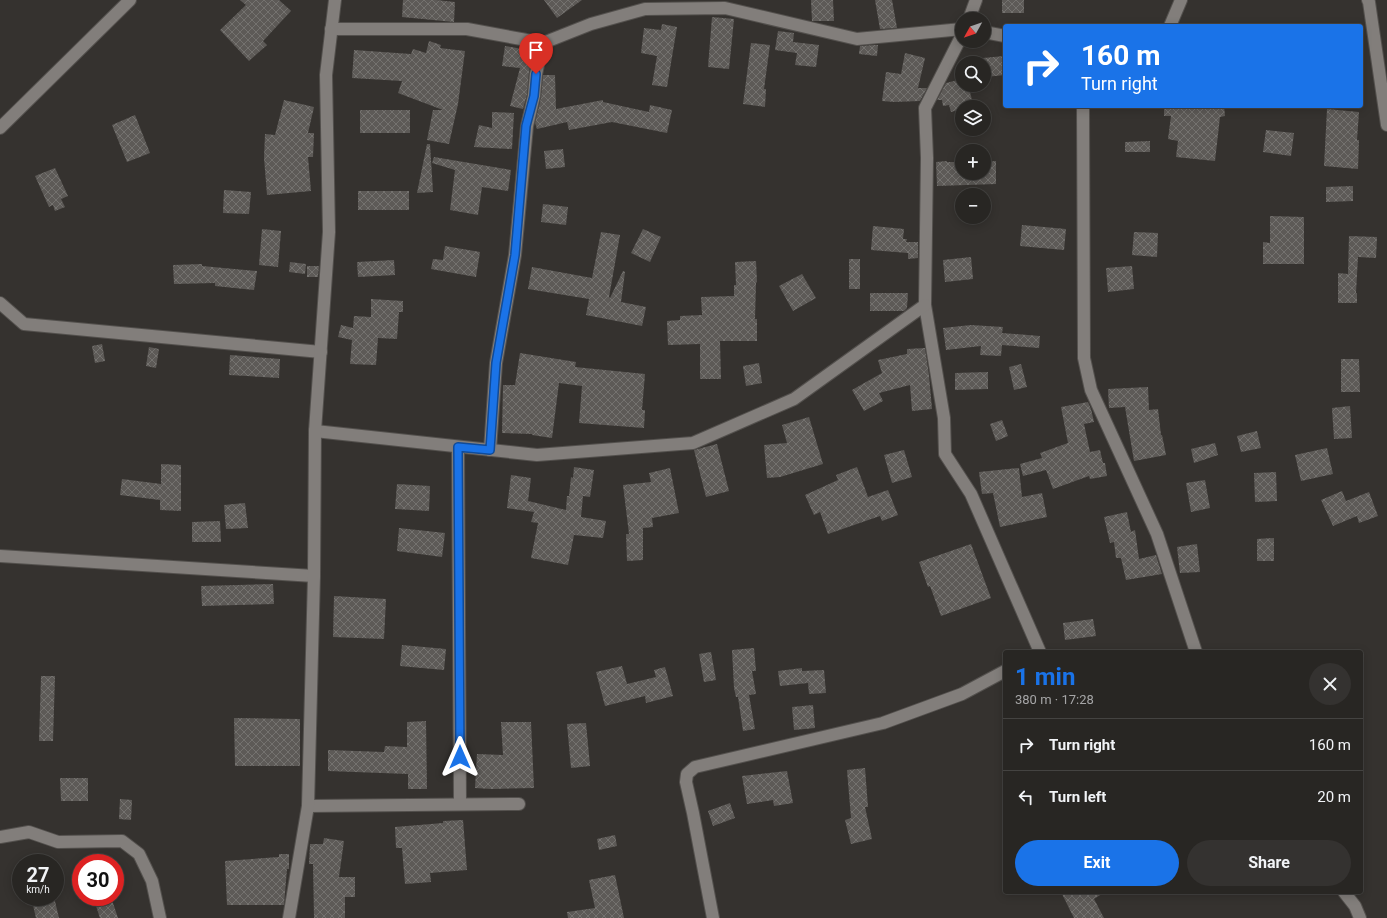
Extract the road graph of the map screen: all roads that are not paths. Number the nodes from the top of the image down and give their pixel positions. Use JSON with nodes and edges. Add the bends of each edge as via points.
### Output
{"nodes":[{"id":1,"x":130,"y":0,"type":"edge"},
{"id":2,"x":335,"y":0,"type":"edge"},
{"id":3,"x":976,"y":0,"type":"edge"},
{"id":4,"x":1181,"y":0,"type":"edge"},
{"id":5,"x":1368,"y":0,"type":"edge"},
{"id":6,"x":972,"y":12,"type":"edge"},
{"id":7,"x":1171,"y":24,"type":"edge"},
{"id":8,"x":331,"y":29,"type":"junction"},
{"id":9,"x":955,"y":30,"type":"edge"},
{"id":10,"x":991,"y":33,"type":"edge"},
{"id":11,"x":1003,"y":36,"type":"edge"},
{"id":12,"x":543,"y":44,"type":"junction"},
{"id":13,"x":955,"y":48,"type":"edge"},
{"id":14,"x":1083,"y":108,"type":"edge"},
{"id":15,"x":1387,"y":125,"type":"edge"},
{"id":16,"x":0,"y":128,"type":"edge"},
{"id":17,"x":0,"y":303,"type":"edge"},
{"id":18,"x":925,"y":305,"type":"junction"},
{"id":19,"x":321,"y":352,"type":"junction"},
{"id":20,"x":315,"y":431,"type":"junction"},
{"id":21,"x":458,"y":447,"type":"junction"},
{"id":22,"x":490,"y":450,"type":"junction"},
{"id":23,"x":0,"y":556,"type":"edge"},
{"id":24,"x":314,"y":576,"type":"junction"},
{"id":25,"x":1039,"y":650,"type":"edge"},
{"id":26,"x":1195,"y":650,"type":"edge"},
{"id":27,"x":1003,"y":672,"type":"edge"},
{"id":28,"x":460,"y":804,"type":"junction"},
{"id":29,"x":519,"y":804,"type":"dead end"},
{"id":30,"x":308,"y":806,"type":"junction"},
{"id":31,"x":0,"y":837,"type":"edge"},
{"id":32,"x":1346,"y":894,"type":"edge"},
{"id":33,"x":160,"y":918,"type":"edge"},
{"id":34,"x":289,"y":918,"type":"edge"},
{"id":35,"x":713,"y":918,"type":"edge"},
{"id":36,"x":1360,"y":918,"type":"edge"}],
"edges":[{"from":1,"to":16,"type":"street"},
{"from":2,"to":8,"type":"street"},
{"from":3,"to":6,"type":"street"},
{"from":4,"to":7,"type":"street"},
{"from":5,"to":15,"type":"street"},
{"from":8,"to":12,"type":"street","via":[[467,29]]},
{"from":8,"to":19,"type":"street","via":[[326,76],[329,232]]},
{"from":9,"to":12,"type":"street","via":[[857,39],[725,8],[645,9],[591,24]]},
{"from":10,"to":11,"type":"street"},
{"from":12,"to":22,"type":"street","via":[[526,126],[515,255],[496,363]]},
{"from":13,"to":18,"type":"street","via":[[925,108]]},
{"from":14,"to":26,"type":"street","via":[[1084,358],[1091,390],[1157,534]]},
{"from":17,"to":19,"type":"street","via":[[24,324]]},
{"from":18,"to":22,"type":"street","via":[[794,399],[693,443],[537,455]]},
{"from":18,"to":25,"type":"street","via":[[944,418],[945,454],[971,494]]},
{"from":19,"to":20,"type":"street"},
{"from":20,"to":21,"type":"street"},
{"from":20,"to":24,"type":"street"},
{"from":21,"to":22,"type":"street"},
{"from":21,"to":28,"type":"street"},
{"from":23,"to":24,"type":"street"},
{"from":24,"to":30,"type":"street"},
{"from":27,"to":35,"type":"street","via":[[962,694],[883,723],[695,768],[687,774],[686,782]]},
{"from":28,"to":29,"type":"street"},
{"from":28,"to":30,"type":"street"},
{"from":30,"to":34,"type":"street"},
{"from":31,"to":33,"type":"street","via":[[29,832],[58,842],[122,841],[139,854],[152,881]]},
{"from":32,"to":36,"type":"street"}]}
